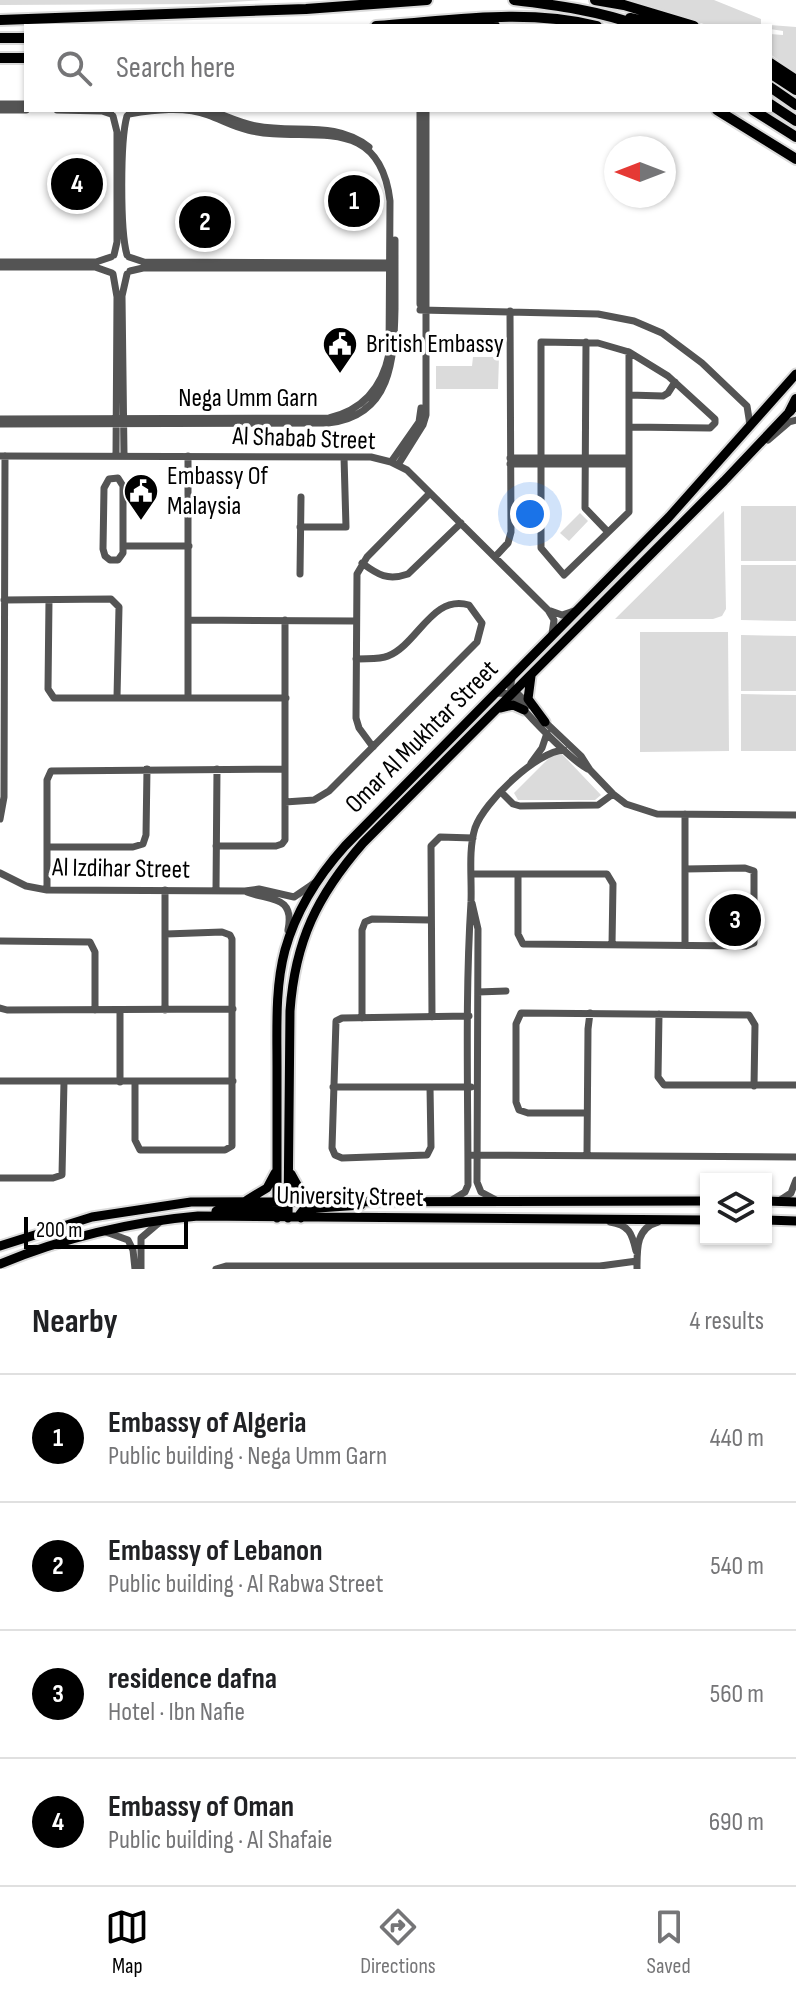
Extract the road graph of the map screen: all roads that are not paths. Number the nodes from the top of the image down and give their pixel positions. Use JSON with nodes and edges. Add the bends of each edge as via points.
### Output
{"nodes":[{"id":1,"x":427,"y":0,"type":"edge"},
{"id":2,"x":514,"y":0,"type":"edge"},
{"id":3,"x":595,"y":0,"type":"edge"},
{"id":4,"x":0,"y":13,"type":"edge"},
{"id":5,"x":24,"y":19,"type":"junction"},
{"id":6,"x":620,"y":19,"type":"junction"},
{"id":7,"x":0,"y":20,"type":"edge"},
{"id":8,"x":452,"y":20,"type":"junction"},
{"id":9,"x":401,"y":24,"type":"edge"},
{"id":10,"x":468,"y":24,"type":"edge"},
{"id":11,"x":585,"y":24,"type":"edge"},
{"id":12,"x":634,"y":24,"type":"edge"},
{"id":13,"x":659,"y":24,"type":"edge"},
{"id":14,"x":687,"y":24,"type":"edge"},
{"id":15,"x":0,"y":38,"type":"edge"},
{"id":16,"x":24,"y":38,"type":"edge"},
{"id":17,"x":24,"y":38,"type":"edge"},
{"id":18,"x":0,"y":44,"type":"edge"},
{"id":19,"x":0,"y":58,"type":"edge"},
{"id":20,"x":24,"y":58,"type":"edge"},
{"id":21,"x":772,"y":64,"type":"edge"},
{"id":22,"x":772,"y":74,"type":"edge"},
{"id":23,"x":796,"y":80,"type":"edge"},
{"id":24,"x":772,"y":88,"type":"edge"},
{"id":25,"x":796,"y":90,"type":"edge"},
{"id":26,"x":772,"y":105,"type":"edge"},
{"id":27,"x":796,"y":105,"type":"edge"},
{"id":28,"x":0,"y":107,"type":"edge"},
{"id":29,"x":24,"y":107,"type":"edge"},
{"id":30,"x":195,"y":112,"type":"edge"},
{"id":31,"x":215,"y":112,"type":"edge"},
{"id":32,"x":423,"y":112,"type":"edge"},
{"id":33,"x":720,"y":112,"type":"edge"},
{"id":34,"x":756,"y":112,"type":"edge"},
{"id":35,"x":111,"y":113,"type":"edge"},
{"id":36,"x":129,"y":113,"type":"edge"},
{"id":37,"x":796,"y":121,"type":"edge"},
{"id":38,"x":796,"y":137,"type":"edge"},
{"id":39,"x":796,"y":159,"type":"edge"},
{"id":40,"x":112,"y":256,"type":"junction"},
{"id":41,"x":128,"y":256,"type":"junction"},
{"id":42,"x":0,"y":264,"type":"edge"},
{"id":43,"x":393,"y":265,"type":"junction"},
{"id":44,"x":128,"y":272,"type":"junction"},
{"id":45,"x":113,"y":274,"type":"junction"},
{"id":46,"x":423,"y":310,"type":"junction"},
{"id":47,"x":510,"y":311,"type":"junction"},
{"id":48,"x":586,"y":342,"type":"junction"},
{"id":49,"x":629,"y":352,"type":"junction"},
{"id":50,"x":796,"y":374,"type":"edge"},
{"id":51,"x":675,"y":382,"type":"junction"},
{"id":52,"x":629,"y":395,"type":"junction"},
{"id":53,"x":740,"y":398,"type":"junction"},
{"id":54,"x":768,"y":404,"type":"junction"},
{"id":55,"x":795,"y":409,"type":"edge"},
{"id":56,"x":0,"y":422,"type":"edge"},
{"id":57,"x":120,"y":422,"type":"junction"},
{"id":58,"x":750,"y":425,"type":"junction"},
{"id":59,"x":630,"y":427,"type":"junction"},
{"id":60,"x":2,"y":456,"type":"edge"},
{"id":61,"x":120,"y":456,"type":"junction"},
{"id":62,"x":188,"y":456,"type":"junction"},
{"id":63,"x":344,"y":457,"type":"junction"},
{"id":64,"x":510,"y":461,"type":"junction"},
{"id":65,"x":629,"y":461,"type":"junction"},
{"id":66,"x":540,"y":462,"type":"junction"},
{"id":67,"x":584,"y":462,"type":"junction"},
{"id":68,"x":394,"y":463,"type":"junction"},
{"id":69,"x":430,"y":493,"type":"junction"},
{"id":70,"x":301,"y":497,"type":"dead end"},
{"id":71,"x":461,"y":523,"type":"junction"},
{"id":72,"x":300,"y":527,"type":"junction"},
{"id":73,"x":607,"y":531,"type":"junction"},
{"id":74,"x":124,"y":546,"type":"junction"},
{"id":75,"x":189,"y":546,"type":"junction"},
{"id":76,"x":495,"y":557,"type":"junction"},
{"id":77,"x":362,"y":563,"type":"junction"},
{"id":78,"x":2,"y":565,"type":"edge"},
{"id":79,"x":300,"y":574,"type":"dead end"},
{"id":80,"x":4,"y":600,"type":"junction"},
{"id":81,"x":49,"y":600,"type":"junction"},
{"id":82,"x":579,"y":608,"type":"junction"},
{"id":83,"x":548,"y":610,"type":"junction"},
{"id":84,"x":188,"y":620,"type":"junction"},
{"id":85,"x":285,"y":620,"type":"junction"},
{"id":86,"x":356,"y":621,"type":"junction"},
{"id":87,"x":550,"y":639,"type":"junction"},
{"id":88,"x":356,"y":659,"type":"junction"},
{"id":89,"x":531,"y":675,"type":"junction"},
{"id":90,"x":513,"y":677,"type":"junction"},
{"id":91,"x":496,"y":693,"type":"junction"},
{"id":92,"x":512,"y":693,"type":"junction"},
{"id":93,"x":117,"y":697,"type":"junction"},
{"id":94,"x":188,"y":698,"type":"junction"},
{"id":95,"x":286,"y":698,"type":"junction"},
{"id":96,"x":524,"y":710,"type":"junction"},
{"id":97,"x":494,"y":712,"type":"junction"},
{"id":98,"x":546,"y":727,"type":"junction"},
{"id":99,"x":2,"y":732,"type":"edge"},
{"id":100,"x":373,"y":747,"type":"junction"},
{"id":101,"x":564,"y":750,"type":"junction"},
{"id":102,"x":147,"y":769,"type":"junction"},
{"id":103,"x":217,"y":769,"type":"junction"},
{"id":104,"x":285,"y":769,"type":"junction"},
{"id":105,"x":590,"y":770,"type":"junction"},
{"id":106,"x":525,"y":772,"type":"junction"},
{"id":107,"x":501,"y":792,"type":"junction"},
{"id":108,"x":613,"y":794,"type":"junction"},
{"id":109,"x":285,"y":802,"type":"junction"},
{"id":110,"x":685,"y":814,"type":"junction"},
{"id":111,"x":796,"y":815,"type":"edge"},
{"id":112,"x":0,"y":819,"type":"edge"},
{"id":113,"x":473,"y":838,"type":"junction"},
{"id":114,"x":216,"y":846,"type":"junction"},
{"id":115,"x":48,"y":847,"type":"junction"},
{"id":116,"x":685,"y":869,"type":"junction"},
{"id":117,"x":0,"y":873,"type":"edge"},
{"id":118,"x":471,"y":874,"type":"junction"},
{"id":119,"x":518,"y":874,"type":"junction"},
{"id":120,"x":316,"y":882,"type":"junction"},
{"id":121,"x":47,"y":890,"type":"junction"},
{"id":122,"x":165,"y":890,"type":"junction"},
{"id":123,"x":216,"y":890,"type":"junction"},
{"id":124,"x":245,"y":891,"type":"junction"},
{"id":125,"x":430,"y":920,"type":"junction"},
{"id":126,"x":166,"y":934,"type":"junction"},
{"id":127,"x":0,"y":941,"type":"edge"},
{"id":128,"x":288,"y":941,"type":"junction"},
{"id":129,"x":612,"y":945,"type":"junction"},
{"id":130,"x":685,"y":945,"type":"junction"},
{"id":131,"x":473,"y":948,"type":"junction"},
{"id":132,"x":506,"y":991,"type":"dead end"},
{"id":133,"x":478,"y":992,"type":"junction"},
{"id":134,"x":0,"y":1008,"type":"edge"},
{"id":135,"x":233,"y":1009,"type":"junction"},
{"id":136,"x":95,"y":1010,"type":"junction"},
{"id":137,"x":120,"y":1010,"type":"junction"},
{"id":138,"x":165,"y":1010,"type":"junction"},
{"id":139,"x":590,"y":1013,"type":"junction"},
{"id":140,"x":659,"y":1014,"type":"junction"},
{"id":141,"x":469,"y":1016,"type":"junction"},
{"id":142,"x":432,"y":1017,"type":"junction"},
{"id":143,"x":362,"y":1018,"type":"junction"},
{"id":144,"x":0,"y":1081,"type":"edge"},
{"id":145,"x":64,"y":1081,"type":"junction"},
{"id":146,"x":233,"y":1081,"type":"junction"},
{"id":147,"x":120,"y":1082,"type":"junction"},
{"id":148,"x":135,"y":1082,"type":"junction"},
{"id":149,"x":796,"y":1085,"type":"edge"},
{"id":150,"x":754,"y":1086,"type":"junction"},
{"id":151,"x":333,"y":1087,"type":"junction"},
{"id":152,"x":430,"y":1087,"type":"junction"},
{"id":153,"x":473,"y":1087,"type":"junction"},
{"id":154,"x":587,"y":1113,"type":"junction"},
{"id":155,"x":587,"y":1154,"type":"junction"},
{"id":156,"x":473,"y":1155,"type":"junction"},
{"id":157,"x":796,"y":1157,"type":"edge"},
{"id":158,"x":289,"y":1163,"type":"junction"},
{"id":159,"x":278,"y":1166,"type":"junction"},
{"id":160,"x":0,"y":1178,"type":"edge"},
{"id":161,"x":796,"y":1180,"type":"edge"},
{"id":162,"x":245,"y":1201,"type":"junction"},
{"id":163,"x":288,"y":1201,"type":"junction"},
{"id":164,"x":324,"y":1201,"type":"junction"},
{"id":165,"x":371,"y":1201,"type":"junction"},
{"id":166,"x":450,"y":1201,"type":"junction"},
{"id":167,"x":499,"y":1201,"type":"junction"},
{"id":168,"x":700,"y":1201,"type":"edge"},
{"id":169,"x":772,"y":1202,"type":"edge"},
{"id":170,"x":778,"y":1202,"type":"junction"},
{"id":171,"x":796,"y":1202,"type":"edge"},
{"id":172,"x":277,"y":1210,"type":"junction"},
{"id":173,"x":288,"y":1218,"type":"junction"},
{"id":174,"x":301,"y":1218,"type":"junction"},
{"id":175,"x":591,"y":1219,"type":"junction"},
{"id":176,"x":670,"y":1219,"type":"junction"},
{"id":177,"x":162,"y":1220,"type":"junction"},
{"id":178,"x":700,"y":1220,"type":"edge"},
{"id":179,"x":772,"y":1220,"type":"edge"},
{"id":180,"x":796,"y":1221,"type":"edge"},
{"id":181,"x":104,"y":1231,"type":"junction"},
{"id":182,"x":0,"y":1246,"type":"edge"},
{"id":183,"x":637,"y":1262,"type":"edge"},
{"id":184,"x":0,"y":1264,"type":"edge"},
{"id":185,"x":282,"y":1267,"type":"edge"},
{"id":186,"x":353,"y":1267,"type":"edge"},
{"id":187,"x":591,"y":1267,"type":"edge"},
{"id":188,"x":604,"y":1267,"type":"edge"},
{"id":189,"x":452,"y":1268,"type":"edge"},
{"id":190,"x":135,"y":1269,"type":"edge"},
{"id":191,"x":141,"y":1269,"type":"edge"},
{"id":192,"x":216,"y":1269,"type":"edge"}],
"edges":[{"from":1,"to":5,"type":"highway"},
{"from":2,"to":6,"type":"highway"},
{"from":3,"to":14,"type":"highway"},
{"from":4,"to":5,"type":"highway"},
{"from":5,"to":7,"type":"highway"},
{"from":6,"to":12,"type":"highway"},
{"from":6,"to":13,"type":"highway"},
{"from":8,"to":9,"type":"highway"},
{"from":8,"to":10,"type":"highway"},
{"from":8,"to":11,"type":"highway","via":[[510,16]]},
{"from":15,"to":16,"type":"highway"},
{"from":17,"to":18,"type":"highway"},
{"from":19,"to":20,"type":"highway"},
{"from":21,"to":23,"type":"highway"},
{"from":22,"to":25,"type":"highway"},
{"from":24,"to":27,"type":"highway"},
{"from":26,"to":37,"type":"highway"},
{"from":28,"to":29,"type":"street"},
{"from":30,"to":43,"type":"street","name":"Nega Umm Garn","via":[[249,131],[324,133],[357,144],[375,159],[388,187]]},
{"from":31,"to":43,"type":"street","name":"Nega Umm Garn","via":[[258,127],[338,131],[369,147],[393,186]]},
{"from":32,"to":46,"type":"street"},
{"from":33,"to":39,"type":"highway"},
{"from":34,"to":38,"type":"highway"},
{"from":35,"to":36,"type":"street","name":"Nega Umm Garn","via":[[118,118]]},
{"from":35,"to":40,"type":"street","via":[[117,132],[117,242]]},
{"from":36,"to":41,"type":"street","via":[[123,130],[123,238]]},
{"from":40,"to":41,"type":"street"},
{"from":40,"to":42,"type":"street","via":[[96,262]]},
{"from":40,"to":45,"type":"street","via":[[108,264]]},
{"from":41,"to":43,"type":"street","via":[[144,262]]},
{"from":41,"to":44,"type":"street"},
{"from":42,"to":45,"type":"street","via":[[95,267]]},
{"from":43,"to":44,"type":"street"},
{"from":43,"to":57,"type":"street","name":"Nega Umm Garn","via":[[386,369],[374,392],[354,409],[329,418]]},
{"from":44,"to":45,"type":"street"},
{"from":44,"to":57,"type":"street","via":[[122,296]]},
{"from":45,"to":57,"type":"street"},
{"from":46,"to":47,"type":"street"},
{"from":46,"to":68,"type":"street","via":[[425,419]]},
{"from":47,"to":53,"type":"street","via":[[598,314],[648,326],[682,347]]},
{"from":47,"to":64,"type":"street"},
{"from":48,"to":49,"type":"street"},
{"from":48,"to":66,"type":"street","via":[[541,342]]},
{"from":48,"to":67,"type":"street"},
{"from":49,"to":51,"type":"street"},
{"from":49,"to":52,"type":"street"},
{"from":50,"to":54,"type":"main road","name":"Omar Al Mukhtar Street"},
{"from":51,"to":52,"type":"street","via":[[663,396]]},
{"from":51,"to":59,"type":"street","via":[[711,413],[713,426]]},
{"from":52,"to":59,"type":"street"},
{"from":53,"to":54,"type":"street"},
{"from":53,"to":58,"type":"street"},
{"from":54,"to":58,"type":"main road","name":"Omar Al Mukhtar Street"},
{"from":55,"to":89,"type":"main road","name":"Omar Al Mukhtar Street"},
{"from":56,"to":57,"type":"street","name":"Nega Umm Garn"},
{"from":57,"to":61,"type":"street"},
{"from":58,"to":82,"type":"main road","name":"Omar Al Mukhtar Street"},
{"from":59,"to":65,"type":"street"},
{"from":60,"to":61,"type":"street","name":"Al Shabab Street"},
{"from":60,"to":78,"type":"street"},
{"from":61,"to":62,"type":"street","name":"Al Shabab Street"},
{"from":62,"to":63,"type":"street","name":"Al Shabab Street"},
{"from":62,"to":75,"type":"street"},
{"from":63,"to":68,"type":"street","name":"Al Shabab Street"},
{"from":63,"to":72,"type":"street","via":[[346,527]]},
{"from":64,"to":66,"type":"street"},
{"from":64,"to":76,"type":"street","via":[[511,532]]},
{"from":65,"to":67,"type":"street"},
{"from":65,"to":73,"type":"street","via":[[629,512]]},
{"from":66,"to":67,"type":"street"},
{"from":66,"to":73,"type":"street","via":[[541,548],[564,575]]},
{"from":67,"to":73,"type":"street","via":[[585,508]]},
{"from":68,"to":69,"type":"street","name":"Al Shabab Street"},
{"from":69,"to":71,"type":"street","name":"Al Shabab Street"},
{"from":69,"to":77,"type":"street"},
{"from":70,"to":72,"type":"street"},
{"from":71,"to":76,"type":"street","name":"Al Shabab Street"},
{"from":71,"to":77,"type":"street","via":[[408,574],[383,577]]},
{"from":72,"to":79,"type":"street"},
{"from":74,"to":74,"type":"street","via":[[123,486],[113,477],[104,488],[104,554],[118,560]]},
{"from":74,"to":75,"type":"street"},
{"from":75,"to":84,"type":"street"},
{"from":76,"to":83,"type":"street","name":"Al Shabab Street"},
{"from":77,"to":86,"type":"street","via":[[356,580]]},
{"from":78,"to":80,"type":"street"},
{"from":80,"to":81,"type":"street"},
{"from":80,"to":99,"type":"street"},
{"from":81,"to":93,"type":"street","via":[[50,695]]},
{"from":81,"to":93,"type":"street","via":[[111,599],[118,604]]},
{"from":82,"to":83,"type":"street","via":[[562,615]]},
{"from":82,"to":87,"type":"main road","name":"Omar Al Mukhtar Street"},
{"from":83,"to":87,"type":"street","via":[[554,620]]},
{"from":84,"to":85,"type":"street"},
{"from":84,"to":94,"type":"street"},
{"from":85,"to":86,"type":"street"},
{"from":85,"to":95,"type":"street"},
{"from":86,"to":88,"type":"street"},
{"from":87,"to":90,"type":"main road","name":"Omar Al Mukhtar Street"},
{"from":88,"to":100,"type":"street","via":[[357,724]]},
{"from":88,"to":100,"type":"street","via":[[396,652],[452,602],[469,605],[482,623],[477,642]]},
{"from":89,"to":92,"type":"main road","name":"Omar Al Mukhtar Street"},
{"from":89,"to":98,"type":"main road","via":[[528,699]]},
{"from":90,"to":91,"type":"main road","name":"Omar Al Mukhtar Street"},
{"from":90,"to":92,"type":"street"},
{"from":91,"to":92,"type":"street"},
{"from":91,"to":120,"type":"main road","name":"Omar Al Mukhtar Street"},
{"from":92,"to":96,"type":"street"},
{"from":92,"to":97,"type":"main road","name":"Omar Al Mukhtar Street"},
{"from":92,"to":98,"type":"street","via":[[520,695]]},
{"from":93,"to":94,"type":"street"},
{"from":94,"to":95,"type":"street"},
{"from":95,"to":104,"type":"street"},
{"from":96,"to":97,"type":"main road","via":[[511,705]]},
{"from":96,"to":98,"type":"street"},
{"from":97,"to":158,"type":"main road","name":"Omar Al Mukhtar Street","via":[[363,843],[316,906],[299,950],[291,997]]},
{"from":98,"to":101,"type":"street"},
{"from":98,"to":105,"type":"street"},
{"from":98,"to":106,"type":"street","via":[[542,748]]},
{"from":99,"to":112,"type":"street"},
{"from":100,"to":109,"type":"street","via":[[323,796]]},
{"from":101,"to":105,"type":"street"},
{"from":101,"to":106,"type":"street","via":[[548,753]]},
{"from":102,"to":103,"type":"street"},
{"from":102,"to":115,"type":"street","via":[[143,844]]},
{"from":102,"to":115,"type":"street","via":[[51,771]]},
{"from":103,"to":104,"type":"street"},
{"from":103,"to":114,"type":"street"},
{"from":104,"to":109,"type":"street"},
{"from":105,"to":108,"type":"street"},
{"from":106,"to":107,"type":"street"},
{"from":107,"to":108,"type":"street","via":[[520,806],[598,805]]},
{"from":107,"to":113,"type":"street","via":[[485,809]]},
{"from":108,"to":110,"type":"street","via":[[648,813]]},
{"from":109,"to":114,"type":"street","via":[[282,844]]},
{"from":110,"to":111,"type":"street"},
{"from":110,"to":116,"type":"street"},
{"from":113,"to":118,"type":"street"},
{"from":113,"to":125,"type":"street","via":[[440,837],[432,842]]},
{"from":114,"to":123,"type":"street"},
{"from":115,"to":121,"type":"street"},
{"from":116,"to":130,"type":"street"},
{"from":116,"to":130,"type":"street","via":[[754,871],[756,933],[750,945]]},
{"from":117,"to":121,"type":"street","name":"Al Izdihar Street"},
{"from":118,"to":119,"type":"street"},
{"from":118,"to":131,"type":"street","via":[[477,923]]},
{"from":119,"to":129,"type":"street","via":[[521,942]]},
{"from":119,"to":129,"type":"street","via":[[610,876]]},
{"from":120,"to":124,"type":"street","name":"Al Izdihar Street","via":[[294,897]]},
{"from":120,"to":128,"type":"main road","name":"Omar Al Mukhtar Street"},
{"from":121,"to":122,"type":"street","name":"Al Izdihar Street"},
{"from":122,"to":123,"type":"street","name":"Al Izdihar Street"},
{"from":122,"to":126,"type":"street"},
{"from":123,"to":124,"type":"street","name":"Al Izdihar Street"},
{"from":124,"to":128,"type":"street","name":"Al Izdihar Street","via":[[284,904],[290,916]]},
{"from":125,"to":142,"type":"street"},
{"from":125,"to":143,"type":"street","via":[[365,922]]},
{"from":126,"to":135,"type":"street","via":[[230,935]]},
{"from":126,"to":138,"type":"street"},
{"from":127,"to":136,"type":"street","via":[[90,942],[95,952]]},
{"from":128,"to":159,"type":"main road","name":"Omar Al Mukhtar Street","via":[[278,1011]]},
{"from":129,"to":130,"type":"street"},
{"from":131,"to":133,"type":"street"},
{"from":131,"to":141,"type":"street"},
{"from":132,"to":133,"type":"street"},
{"from":133,"to":153,"type":"street"},
{"from":134,"to":136,"type":"street"},
{"from":135,"to":138,"type":"street"},
{"from":135,"to":146,"type":"street"},
{"from":136,"to":137,"type":"street"},
{"from":137,"to":138,"type":"street"},
{"from":137,"to":147,"type":"street"},
{"from":139,"to":140,"type":"street"},
{"from":139,"to":154,"type":"street"},
{"from":139,"to":154,"type":"street","via":[[524,1012],[516,1024],[519,1110]]},
{"from":140,"to":150,"type":"street","via":[[751,1016]]},
{"from":140,"to":150,"type":"street","via":[[661,1083]]},
{"from":141,"to":142,"type":"street"},
{"from":141,"to":153,"type":"street"},
{"from":142,"to":143,"type":"street"},
{"from":143,"to":151,"type":"street","via":[[342,1018],[334,1024]]},
{"from":144,"to":145,"type":"street"},
{"from":145,"to":147,"type":"street"},
{"from":145,"to":160,"type":"street","via":[[62,1175]]},
{"from":146,"to":148,"type":"street"},
{"from":146,"to":148,"type":"street","via":[[230,1148],[145,1151],[135,1144]]},
{"from":147,"to":148,"type":"street"},
{"from":149,"to":150,"type":"street"},
{"from":151,"to":152,"type":"street"},
{"from":151,"to":152,"type":"street","via":[[333,1150],[342,1158],[427,1155]]},
{"from":152,"to":153,"type":"street"},
{"from":153,"to":156,"type":"street"},
{"from":154,"to":155,"type":"street"},
{"from":155,"to":156,"type":"street"},
{"from":155,"to":157,"type":"street"},
{"from":156,"to":166,"type":"street","via":[[467,1188]]},
{"from":156,"to":167,"type":"street","via":[[479,1189]]},
{"from":158,"to":163,"type":"main road","name":"Omar Al Mukhtar Street"},
{"from":158,"to":164,"type":"main road","via":[[301,1192]]},
{"from":159,"to":162,"type":"main road","via":[[267,1188]]},
{"from":159,"to":172,"type":"main road","name":"Omar Al Mukhtar Street"},
{"from":161,"to":170,"type":"street","via":[[791,1193]]},
{"from":162,"to":172,"type":"main road","name":"University Street"},
{"from":162,"to":182,"type":"main road","name":"University Street","via":[[131,1209]]},
{"from":163,"to":164,"type":"main road","name":"University Street"},
{"from":163,"to":172,"type":"main road","name":"University Street"},
{"from":163,"to":173,"type":"main road","name":"Omar Al Mukhtar Street"},
{"from":164,"to":165,"type":"main road","name":"University Street"},
{"from":165,"to":166,"type":"main road","name":"University Street"},
{"from":165,"to":174,"type":"main road","via":[[355,1207],[304,1209]]},
{"from":166,"to":167,"type":"main road","name":"University Street"},
{"from":167,"to":168,"type":"main road","name":"University Street"},
{"from":169,"to":170,"type":"main road"},
{"from":170,"to":171,"type":"main road"},
{"from":172,"to":173,"type":"main road","name":"University Street"},
{"from":172,"to":177,"type":"main road","via":[[187,1212]]},
{"from":173,"to":174,"type":"main road","name":"University Street"},
{"from":174,"to":175,"type":"main road","name":"University Street"},
{"from":175,"to":176,"type":"main road","name":"University Street"},
{"from":175,"to":183,"type":"street","via":[[628,1228]]},
{"from":176,"to":178,"type":"main road","name":"University Street"},
{"from":176,"to":183,"type":"street","via":[[645,1228]]},
{"from":177,"to":181,"type":"main road"},
{"from":177,"to":191,"type":"street","via":[[141,1238]]},
{"from":179,"to":180,"type":"main road"},
{"from":181,"to":184,"type":"main road"},
{"from":181,"to":190,"type":"street","via":[[128,1240]]},
{"from":183,"to":188,"type":"street"},
{"from":185,"to":186,"type":"street"},
{"from":185,"to":192,"type":"street"},
{"from":186,"to":189,"type":"street"},
{"from":187,"to":188,"type":"street"},
{"from":187,"to":189,"type":"street"}]}
